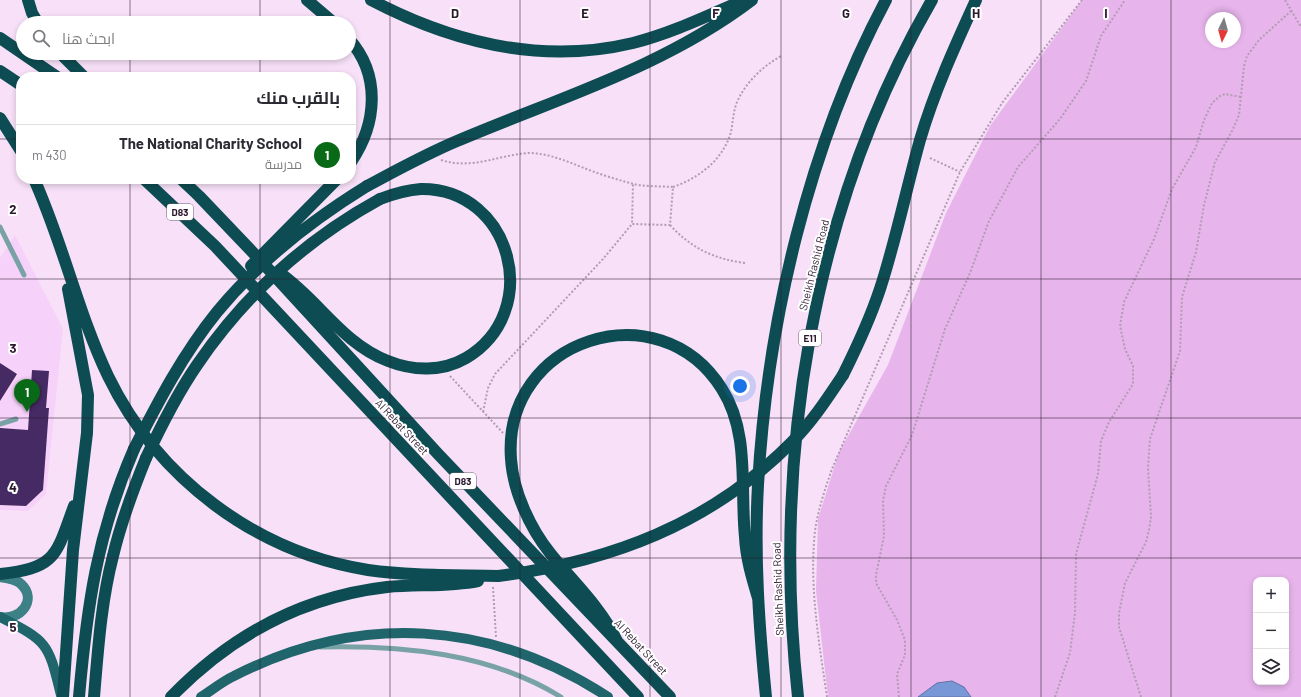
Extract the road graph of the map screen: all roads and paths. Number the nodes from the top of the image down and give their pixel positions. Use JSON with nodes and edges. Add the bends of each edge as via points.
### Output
{"nodes":[{"id":1,"x":28,"y":0,"type":"edge"},
{"id":2,"x":307,"y":0,"type":"edge"},
{"id":3,"x":371,"y":0,"type":"edge"},
{"id":4,"x":384,"y":0,"type":"edge"},
{"id":5,"x":745,"y":0,"type":"edge"},
{"id":6,"x":752,"y":0,"type":"edge"},
{"id":7,"x":886,"y":0,"type":"edge"},
{"id":8,"x":932,"y":0,"type":"edge"},
{"id":9,"x":976,"y":0,"type":"edge"},
{"id":10,"x":1082,"y":0,"type":"edge"},
{"id":11,"x":1125,"y":0,"type":"edge"},
{"id":12,"x":1285,"y":0,"type":"edge"},
{"id":13,"x":1291,"y":11,"type":"junction"},
{"id":14,"x":34,"y":16,"type":"edge"},
{"id":15,"x":326,"y":16,"type":"edge"},
{"id":16,"x":407,"y":17,"type":"junction"},
{"id":17,"x":1301,"y":27,"type":"edge"},
{"id":18,"x":0,"y":38,"type":"edge"},
{"id":19,"x":16,"y":49,"type":"edge"},
{"id":20,"x":356,"y":50,"type":"edge"},
{"id":21,"x":781,"y":56,"type":"dead end"},
{"id":22,"x":32,"y":60,"type":"edge"},
{"id":23,"x":67,"y":60,"type":"edge"},
{"id":24,"x":0,"y":71,"type":"edge"},
{"id":25,"x":50,"y":72,"type":"edge"},
{"id":26,"x":79,"y":72,"type":"edge"},
{"id":27,"x":16,"y":82,"type":"edge"},
{"id":28,"x":1241,"y":97,"type":"junction"},
{"id":29,"x":0,"y":118,"type":"edge"},
{"id":30,"x":16,"y":143,"type":"edge"},
{"id":31,"x":356,"y":155,"type":"edge"},
{"id":32,"x":427,"y":155,"type":"junction"},
{"id":33,"x":930,"y":158,"type":"dead end"},
{"id":34,"x":960,"y":172,"type":"junction"},
{"id":35,"x":36,"y":184,"type":"edge"},
{"id":36,"x":149,"y":184,"type":"edge"},
{"id":37,"x":186,"y":184,"type":"edge"},
{"id":38,"x":191,"y":184,"type":"edge"},
{"id":39,"x":332,"y":184,"type":"edge"},
{"id":40,"x":633,"y":184,"type":"junction"},
{"id":41,"x":673,"y":187,"type":"junction"},
{"id":42,"x":199,"y":196,"type":"junction"},
{"id":43,"x":632,"y":224,"type":"junction"},
{"id":44,"x":670,"y":225,"type":"junction"},
{"id":45,"x":0,"y":227,"type":"edge"},
{"id":46,"x":56,"y":237,"type":"junction"},
{"id":47,"x":261,"y":261,"type":"junction"},
{"id":48,"x":745,"y":263,"type":"dead end"},
{"id":49,"x":24,"y":275,"type":"dead end"},
{"id":50,"x":234,"y":293,"type":"junction"},
{"id":51,"x":442,"y":367,"type":"junction"},
{"id":52,"x":483,"y":412,"type":"junction"},
{"id":53,"x":16,"y":419,"type":"dead end"},
{"id":54,"x":0,"y":424,"type":"edge"},
{"id":55,"x":510,"y":442,"type":"junction"},
{"id":56,"x":81,"y":488,"type":"junction"},
{"id":57,"x":0,"y":576,"type":"edge"},
{"id":58,"x":495,"y":582,"type":"junction"},
{"id":59,"x":758,"y":598,"type":"junction"},
{"id":60,"x":0,"y":617,"type":"edge"},
{"id":61,"x":617,"y":641,"type":"junction"},
{"id":62,"x":496,"y":644,"type":"junction"},
{"id":63,"x":306,"y":648,"type":"junction"},
{"id":64,"x":62,"y":697,"type":"edge"},
{"id":65,"x":79,"y":697,"type":"edge"},
{"id":66,"x":94,"y":697,"type":"edge"},
{"id":67,"x":171,"y":697,"type":"edge"},
{"id":68,"x":201,"y":697,"type":"edge"},
{"id":69,"x":561,"y":697,"type":"edge"},
{"id":70,"x":608,"y":697,"type":"edge"},
{"id":71,"x":638,"y":697,"type":"edge"},
{"id":72,"x":670,"y":697,"type":"edge"},
{"id":73,"x":766,"y":697,"type":"edge"},
{"id":74,"x":798,"y":697,"type":"edge"},
{"id":75,"x":826,"y":697,"type":"edge"},
{"id":76,"x":899,"y":697,"type":"edge"},
{"id":77,"x":1055,"y":697,"type":"edge"},
{"id":78,"x":1140,"y":697,"type":"edge"}],
"edges":[{"from":1,"to":14,"type":"highway"},
{"from":2,"to":15,"type":"highway"},
{"from":3,"to":16,"type":"highway"},
{"from":4,"to":16,"type":"highway"},
{"from":5,"to":16,"type":"highway","via":[[670,32],[633,43],[595,50],[556,52],[480,44],[442,33]]},
{"from":6,"to":32,"type":"highway","via":[[710,29],[656,60]]},
{"from":7,"to":59,"type":"highway","name":"Sheikh Rashid Road","via":[[863,48],[828,136],[806,204],[788,273],[769,374],[763,430],[758,485]]},
{"from":8,"to":74,"type":"highway","name":"Sheikh Rashid Road","number":"E11","via":[[889,84],[856,167],[829,254],[809,341],[795,439],[790,499],[790,605]]},
{"from":9,"to":58,"type":"highway","bridge":true,"via":[[936,92],[920,139],[880,290],[844,375],[820,410],[788,446],[762,470],[729,496],[694,518],[656,536],[593,557]]},
{"from":10,"to":34,"type":"path","via":[[1002,103]]},
{"from":11,"to":76,"type":"path","via":[[1101,36],[1086,81],[1060,119],[1018,166],[989,221],[970,273],[945,329],[912,435],[886,486],[883,501],[884,536],[876,583],[905,640],[905,655],[897,674]]},
{"from":12,"to":13,"type":"path"},
{"from":13,"to":17,"type":"path"},
{"from":13,"to":28,"type":"path","via":[[1259,40],[1247,56]]},
{"from":18,"to":19,"type":"highway"},
{"from":20,"to":31,"type":"highway","via":[[365,64],[371,85],[372,107],[369,129]]},
{"from":21,"to":41,"type":"path","via":[[759,72],[742,93],[734,112],[731,132],[717,157],[693,178]]},
{"from":22,"to":25,"type":"highway"},
{"from":23,"to":26,"type":"highway"},
{"from":24,"to":27,"type":"highway"},
{"from":28,"to":77,"type":"path","via":[[1225,94],[1212,103],[1196,147],[1172,189],[1158,229],[1124,302],[1121,332],[1133,366],[1133,384],[1109,422],[1101,441],[1098,474],[1076,554],[1075,613],[1070,653]]},
{"from":28,"to":78,"type":"path","via":[[1236,123],[1215,162],[1205,199],[1196,252],[1184,286],[1180,307],[1180,351],[1154,424],[1148,453],[1151,517],[1149,530],[1146,542],[1125,583],[1119,613],[1119,627]]},
{"from":29,"to":30,"type":"highway"},
{"from":32,"to":40,"type":"path","via":[[444,161],[470,163],[520,154],[539,154]]},
{"from":32,"to":50,"type":"highway","bridge":true,"via":[[367,186],[337,205],[297,235]]},
{"from":33,"to":34,"type":"path"},
{"from":34,"to":75,"type":"path","via":[[832,469],[823,496],[815,530],[813,594]]},
{"from":35,"to":46,"type":"highway"},
{"from":36,"to":71,"type":"highway","name":"Al Rebat Street","number":"D83","via":[[215,246]]},
{"from":37,"to":42,"type":"highway","name":"Al Rebat Street","number":"D83"},
{"from":38,"to":42,"type":"highway"},
{"from":39,"to":50,"type":"highway","bridge":true,"via":[[259,256]]},
{"from":40,"to":41,"type":"path"},
{"from":40,"to":43,"type":"path"},
{"from":41,"to":44,"type":"path"},
{"from":42,"to":47,"type":"highway","name":"Al Rebat Street","number":"D83"},
{"from":43,"to":44,"type":"path"},
{"from":43,"to":52,"type":"path","via":[[603,259],[495,374],[488,388]]},
{"from":44,"to":48,"type":"path","via":[[703,252],[720,259]]},
{"from":45,"to":49,"type":"lane"},
{"from":46,"to":56,"type":"highway","via":[[88,395]]},
{"from":46,"to":58,"type":"highway","via":[[108,376],[128,413],[158,453],[214,506],[249,529],[287,547],[327,561],[376,570]]},
{"from":47,"to":51,"type":"highway","via":[[284,276],[344,333],[369,352],[387,361],[411,368]]},
{"from":47,"to":61,"type":"highway","name":"Al Rebat Street","number":"D83","via":[[439,456]]},
{"from":50,"to":65,"type":"highway","bridge":true,"via":[[213,318],[175,373],[134,450],[116,494],[96,563],[88,610]]},
{"from":51,"to":52,"type":"path"},
{"from":51,"to":66,"type":"highway","bridge":true,"via":[[473,354],[492,336],[505,314],[510,289],[509,263],[501,239],[486,216],[475,207],[449,194],[421,189],[380,199],[305,247],[264,285],[197,365],[162,424],[146,458],[122,522],[111,562],[101,623]]},
{"from":52,"to":55,"type":"path"},
{"from":53,"to":54,"type":"lane"},
{"from":55,"to":59,"type":"highway","via":[[518,406],[526,390],[550,363],[570,349],[598,338],[634,335],[652,338],[685,352],[708,371],[723,390],[737,425],[742,462],[745,539]]},
{"from":55,"to":61,"type":"highway","via":[[514,478],[537,533],[598,609]]},
{"from":56,"to":57,"type":"highway","via":[[62,540],[51,557],[44,564],[30,570]]},
{"from":56,"to":64,"type":"highway"},
{"from":57,"to":60,"type":"street","via":[[20,583],[27,597],[22,612],[15,617]]},
{"from":58,"to":62,"type":"path"},
{"from":58,"to":67,"type":"highway","via":[[388,587],[326,599],[268,622],[241,638],[197,671]]},
{"from":59,"to":73,"type":"highway","name":"Sheikh Rashid Road"},
{"from":60,"to":64,"type":"main road","via":[[33,634],[47,648]]},
{"from":61,"to":72,"type":"highway","name":"Al Rebat Street","number":"D83"},
{"from":62,"to":63,"type":"main road","via":[[420,632],[381,633],[343,638]]},
{"from":62,"to":70,"type":"main road","via":[[528,654],[559,668]]},
{"from":63,"to":68,"type":"main road","via":[[270,659],[233,676]]},
{"from":63,"to":69,"type":"lane","via":[[393,648],[434,653],[475,662],[515,675]]}]}
